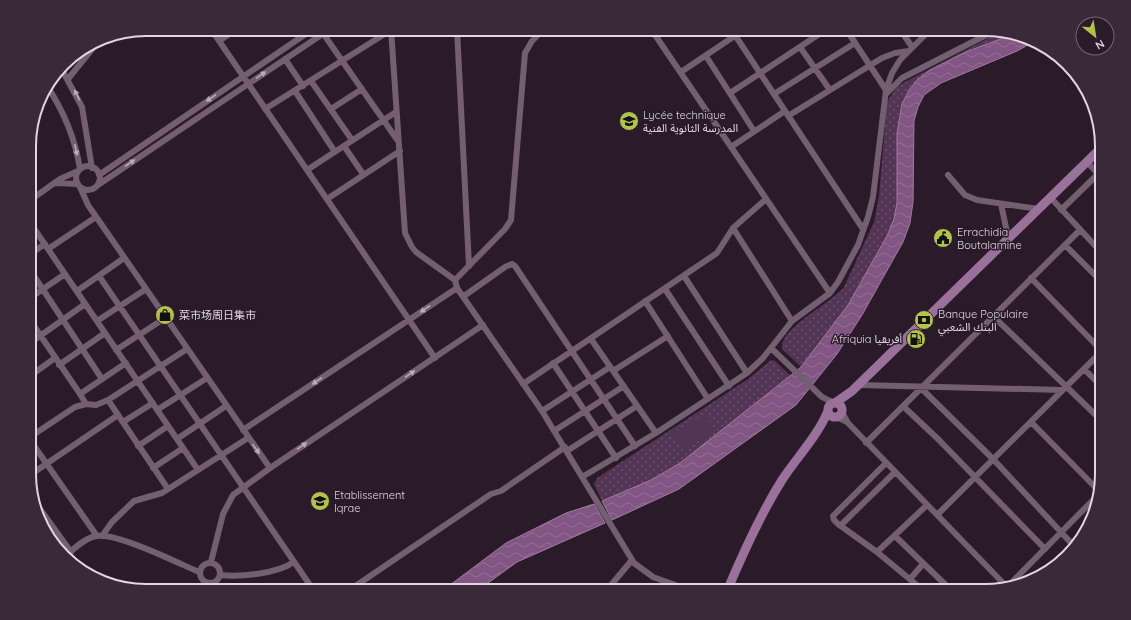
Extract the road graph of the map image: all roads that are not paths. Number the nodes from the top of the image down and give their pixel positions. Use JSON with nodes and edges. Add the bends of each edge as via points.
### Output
{"nodes":[{"id":1,"x":216,"y":36,"type":"edge"},
{"id":2,"x":226,"y":36,"type":"edge"},
{"id":3,"x":302,"y":36,"type":"edge"},
{"id":4,"x":315,"y":36,"type":"edge"},
{"id":5,"x":325,"y":36,"type":"edge"},
{"id":6,"x":382,"y":36,"type":"edge"},
{"id":7,"x":391,"y":36,"type":"edge"},
{"id":8,"x":458,"y":36,"type":"edge"},
{"id":9,"x":538,"y":36,"type":"edge"},
{"id":10,"x":656,"y":36,"type":"edge"},
{"id":11,"x":735,"y":36,"type":"joint"},
{"id":12,"x":816,"y":36,"type":"edge"},
{"id":13,"x":850,"y":36,"type":"edge"},
{"id":14,"x":904,"y":36,"type":"edge"},
{"id":15,"x":925,"y":36,"type":"edge"},
{"id":16,"x":984,"y":36,"type":"edge"},
{"id":17,"x":219,"y":41,"type":"junction"},
{"id":18,"x":855,"y":43,"type":"junction"},
{"id":19,"x":800,"y":47,"type":"junction"},
{"id":20,"x":911,"y":49,"type":"junction"},
{"id":21,"x":91,"y":51,"type":"edge"},
{"id":22,"x":706,"y":56,"type":"junction"},
{"id":23,"x":285,"y":59,"type":"junction"},
{"id":24,"x":342,"y":61,"type":"junction"},
{"id":25,"x":869,"y":65,"type":"junction"},
{"id":26,"x":814,"y":68,"type":"junction"},
{"id":27,"x":64,"y":72,"type":"edge"},
{"id":28,"x":681,"y":72,"type":"junction"},
{"id":29,"x":760,"y":72,"type":"junction"},
{"id":30,"x":243,"y":76,"type":"junction"},
{"id":31,"x":68,"y":79,"type":"junction"},
{"id":32,"x":311,"y":80,"type":"junction"},
{"id":33,"x":248,"y":84,"type":"junction"},
{"id":34,"x":303,"y":86,"type":"junction"},
{"id":35,"x":362,"y":89,"type":"junction"},
{"id":36,"x":830,"y":90,"type":"junction"},
{"id":37,"x":50,"y":91,"type":"edge"},
{"id":38,"x":295,"y":91,"type":"junction"},
{"id":39,"x":886,"y":92,"type":"junction"},
{"id":40,"x":730,"y":93,"type":"junction"},
{"id":41,"x":774,"y":94,"type":"junction"},
{"id":42,"x":266,"y":109,"type":"junction"},
{"id":43,"x":331,"y":109,"type":"junction"},
{"id":44,"x":396,"y":112,"type":"junction"},
{"id":45,"x":787,"y":113,"type":"junction"},
{"id":46,"x":384,"y":120,"type":"junction"},
{"id":47,"x":754,"y":131,"type":"junction"},
{"id":48,"x":352,"y":140,"type":"junction"},
{"id":49,"x":398,"y":142,"type":"junction"},
{"id":50,"x":344,"y":146,"type":"junction"},
{"id":51,"x":731,"y":147,"type":"junction"},
{"id":52,"x":400,"y":151,"type":"junction"},
{"id":53,"x":335,"y":152,"type":"junction"},
{"id":54,"x":1095,"y":154,"type":"edge"},
{"id":55,"x":1087,"y":162,"type":"junction"},
{"id":56,"x":92,"y":168,"type":"junction"},
{"id":57,"x":1095,"y":168,"type":"edge"},
{"id":58,"x":79,"y":170,"type":"junction"},
{"id":59,"x":307,"y":170,"type":"junction"},
{"id":60,"x":363,"y":174,"type":"junction"},
{"id":61,"x":99,"y":175,"type":"junction"},
{"id":62,"x":948,"y":175,"type":"dead end"},
{"id":63,"x":1095,"y":177,"type":"edge"},
{"id":64,"x":55,"y":183,"type":"junction"},
{"id":65,"x":98,"y":184,"type":"junction"},
{"id":66,"x":78,"y":186,"type":"junction"},
{"id":67,"x":89,"y":190,"type":"junction"},
{"id":68,"x":36,"y":196,"type":"edge"},
{"id":69,"x":1050,"y":197,"type":"junction"},
{"id":70,"x":326,"y":199,"type":"junction"},
{"id":71,"x":766,"y":199,"type":"junction"},
{"id":72,"x":1001,"y":204,"type":"junction"},
{"id":73,"x":88,"y":205,"type":"junction"},
{"id":74,"x":1038,"y":209,"type":"junction"},
{"id":75,"x":1061,"y":210,"type":"junction"},
{"id":76,"x":96,"y":217,"type":"junction"},
{"id":77,"x":733,"y":228,"type":"junction"},
{"id":78,"x":863,"y":229,"type":"junction"},
{"id":79,"x":1080,"y":230,"type":"junction"},
{"id":80,"x":36,"y":232,"type":"edge"},
{"id":81,"x":1008,"y":238,"type":"junction"},
{"id":82,"x":1095,"y":244,"type":"edge"},
{"id":83,"x":1065,"y":245,"type":"junction"},
{"id":84,"x":46,"y":246,"type":"junction"},
{"id":85,"x":36,"y":251,"type":"edge"},
{"id":86,"x":124,"y":258,"type":"junction"},
{"id":87,"x":469,"y":266,"type":"junction"},
{"id":88,"x":65,"y":274,"type":"junction"},
{"id":89,"x":1095,"y":274,"type":"edge"},
{"id":90,"x":98,"y":276,"type":"junction"},
{"id":91,"x":684,"y":276,"type":"junction"},
{"id":92,"x":1031,"y":278,"type":"junction"},
{"id":93,"x":36,"y":280,"type":"edge"},
{"id":94,"x":455,"y":280,"type":"junction"},
{"id":95,"x":457,"y":288,"type":"junction"},
{"id":96,"x":146,"y":289,"type":"junction"},
{"id":97,"x":665,"y":289,"type":"junction"},
{"id":98,"x":42,"y":290,"type":"junction"},
{"id":99,"x":77,"y":291,"type":"junction"},
{"id":100,"x":830,"y":293,"type":"junction"},
{"id":101,"x":36,"y":294,"type":"edge"},
{"id":102,"x":464,"y":296,"type":"junction"},
{"id":103,"x":645,"y":301,"type":"junction"},
{"id":104,"x":85,"y":304,"type":"junction"},
{"id":105,"x":119,"y":306,"type":"junction"},
{"id":106,"x":993,"y":316,"type":"junction"},
{"id":107,"x":165,"y":318,"type":"junction"},
{"id":108,"x":63,"y":320,"type":"junction"},
{"id":109,"x":409,"y":320,"type":"junction"},
{"id":110,"x":97,"y":321,"type":"junction"},
{"id":111,"x":792,"y":321,"type":"junction"},
{"id":112,"x":483,"y":325,"type":"junction"},
{"id":113,"x":36,"y":330,"type":"edge"},
{"id":114,"x":105,"y":333,"type":"junction"},
{"id":115,"x":139,"y":335,"type":"junction"},
{"id":116,"x":40,"y":336,"type":"junction"},
{"id":117,"x":668,"y":336,"type":"junction"},
{"id":118,"x":36,"y":339,"type":"edge"},
{"id":119,"x":591,"y":339,"type":"junction"},
{"id":120,"x":1095,"y":344,"type":"edge"},
{"id":121,"x":771,"y":348,"type":"junction"},
{"id":122,"x":82,"y":349,"type":"junction"},
{"id":123,"x":187,"y":349,"type":"junction"},
{"id":124,"x":116,"y":350,"type":"junction"},
{"id":125,"x":572,"y":351,"type":"junction"},
{"id":126,"x":55,"y":358,"type":"junction"},
{"id":127,"x":435,"y":358,"type":"junction"},
{"id":128,"x":1095,"y":358,"type":"edge"},
{"id":129,"x":553,"y":363,"type":"junction"},
{"id":130,"x":60,"y":364,"type":"junction"},
{"id":131,"x":126,"y":364,"type":"junction"},
{"id":132,"x":160,"y":366,"type":"junction"},
{"id":133,"x":612,"y":369,"type":"junction"},
{"id":134,"x":1084,"y":369,"type":"junction"},
{"id":135,"x":36,"y":372,"type":"edge"},
{"id":136,"x":747,"y":373,"type":"junction"},
{"id":137,"x":207,"y":378,"type":"junction"},
{"id":138,"x":102,"y":379,"type":"junction"},
{"id":139,"x":591,"y":379,"type":"junction"},
{"id":140,"x":1095,"y":379,"type":"edge"},
{"id":141,"x":138,"y":381,"type":"junction"},
{"id":142,"x":523,"y":384,"type":"junction"},
{"id":143,"x":624,"y":386,"type":"junction"},
{"id":144,"x":729,"y":386,"type":"junction"},
{"id":145,"x":922,"y":387,"type":"junction"},
{"id":146,"x":856,"y":388,"type":"junction"},
{"id":147,"x":1064,"y":389,"type":"junction"},
{"id":148,"x":572,"y":392,"type":"junction"},
{"id":149,"x":80,"y":394,"type":"junction"},
{"id":150,"x":180,"y":395,"type":"junction"},
{"id":151,"x":604,"y":399,"type":"junction"},
{"id":152,"x":708,"y":399,"type":"junction"},
{"id":153,"x":108,"y":400,"type":"junction"},
{"id":154,"x":153,"y":403,"type":"junction"},
{"id":155,"x":86,"y":404,"type":"junction"},
{"id":156,"x":226,"y":406,"type":"junction"},
{"id":157,"x":637,"y":406,"type":"junction"},
{"id":158,"x":903,"y":406,"type":"junction"},
{"id":159,"x":157,"y":410,"type":"junction"},
{"id":160,"x":542,"y":411,"type":"junction"},
{"id":161,"x":835,"y":411,"type":"junction"},
{"id":162,"x":585,"y":412,"type":"junction"},
{"id":163,"x":1095,"y":414,"type":"edge"},
{"id":164,"x":118,"y":415,"type":"junction"},
{"id":165,"x":617,"y":419,"type":"junction"},
{"id":166,"x":123,"y":422,"type":"junction"},
{"id":167,"x":1031,"y":422,"type":"junction"},
{"id":168,"x":200,"y":423,"type":"junction"},
{"id":169,"x":168,"y":426,"type":"junction"},
{"id":170,"x":243,"y":430,"type":"junction"},
{"id":171,"x":554,"y":431,"type":"junction"},
{"id":172,"x":598,"y":431,"type":"junction"},
{"id":173,"x":656,"y":433,"type":"junction"},
{"id":174,"x":36,"y":435,"type":"edge"},
{"id":175,"x":248,"y":438,"type":"junction"},
{"id":176,"x":177,"y":440,"type":"junction"},
{"id":177,"x":866,"y":442,"type":"junction"},
{"id":178,"x":138,"y":446,"type":"junction"},
{"id":179,"x":635,"y":446,"type":"junction"},
{"id":180,"x":36,"y":448,"type":"edge"},
{"id":181,"x":183,"y":448,"type":"junction"},
{"id":182,"x":566,"y":449,"type":"junction"},
{"id":183,"x":222,"y":455,"type":"junction"},
{"id":184,"x":616,"y":458,"type":"junction"},
{"id":185,"x":993,"y":459,"type":"junction"},
{"id":186,"x":886,"y":463,"type":"junction"},
{"id":187,"x":46,"y":464,"type":"junction"},
{"id":188,"x":153,"y":468,"type":"junction"},
{"id":189,"x":270,"y":468,"type":"junction"},
{"id":190,"x":198,"y":470,"type":"junction"},
{"id":191,"x":36,"y":471,"type":"edge"},
{"id":192,"x":895,"y":472,"type":"junction"},
{"id":193,"x":582,"y":477,"type":"junction"},
{"id":194,"x":975,"y":477,"type":"junction"},
{"id":195,"x":1094,"y":486,"type":"edge"},
{"id":196,"x":244,"y":487,"type":"junction"},
{"id":197,"x":168,"y":489,"type":"junction"},
{"id":198,"x":854,"y":495,"type":"junction"},
{"id":199,"x":1091,"y":502,"type":"edge"},
{"id":200,"x":864,"y":503,"type":"junction"},
{"id":201,"x":927,"y":505,"type":"junction"},
{"id":202,"x":937,"y":515,"type":"junction"},
{"id":203,"x":841,"y":525,"type":"junction"},
{"id":204,"x":1062,"y":532,"type":"junction"},
{"id":205,"x":100,"y":536,"type":"junction"},
{"id":206,"x":894,"y":536,"type":"junction"},
{"id":207,"x":1071,"y":543,"type":"edge"},
{"id":208,"x":1045,"y":548,"type":"junction"},
{"id":209,"x":877,"y":552,"type":"junction"},
{"id":210,"x":69,"y":553,"type":"edge"},
{"id":211,"x":632,"y":560,"type":"junction"},
{"id":212,"x":211,"y":562,"type":"junction"},
{"id":213,"x":294,"y":562,"type":"junction"},
{"id":214,"x":923,"y":564,"type":"junction"},
{"id":215,"x":199,"y":572,"type":"junction"},
{"id":216,"x":220,"y":574,"type":"junction"},
{"id":217,"x":910,"y":579,"type":"junction"},
{"id":218,"x":1013,"y":580,"type":"edge"},
{"id":219,"x":1004,"y":582,"type":"edge"},
{"id":220,"x":210,"y":583,"type":"joint"},
{"id":221,"x":309,"y":584,"type":"edge"},
{"id":222,"x":358,"y":584,"type":"edge"},
{"id":223,"x":612,"y":584,"type":"edge"},
{"id":224,"x":672,"y":584,"type":"edge"},
{"id":225,"x":730,"y":584,"type":"edge"},
{"id":226,"x":916,"y":584,"type":"edge"},
{"id":227,"x":944,"y":584,"type":"edge"}],
"edges":[{"from":1,"to":17,"type":"street"},
{"from":2,"to":17,"type":"street"},
{"from":3,"to":30,"type":"street"},
{"from":4,"to":23,"type":"street"},
{"from":5,"to":24,"type":"street"},
{"from":6,"to":24,"type":"street"},
{"from":7,"to":44,"type":"street"},
{"from":8,"to":87,"type":"street"},
{"from":9,"to":87,"type":"street","via":[[529,46],[524,60],[513,215],[505,229]]},
{"from":10,"to":28,"type":"street"},
{"from":11,"to":22,"type":"street"},
{"from":11,"to":29,"type":"street"},
{"from":12,"to":19,"type":"street"},
{"from":13,"to":18,"type":"street"},
{"from":14,"to":20,"type":"street"},
{"from":15,"to":20,"type":"street"},
{"from":16,"to":39,"type":"street","via":[[902,78]]},
{"from":17,"to":30,"type":"street"},
{"from":18,"to":25,"type":"street"},
{"from":18,"to":26,"type":"street"},
{"from":19,"to":26,"type":"street"},
{"from":19,"to":29,"type":"street"},
{"from":20,"to":25,"type":"street"},
{"from":20,"to":39,"type":"street","via":[[896,66]]},
{"from":21,"to":31,"type":"street"},
{"from":22,"to":28,"type":"street"},
{"from":22,"to":40,"type":"street"},
{"from":33,"to":23,"type":"street","one_way":true},
{"from":23,"to":34,"type":"street"},
{"from":24,"to":32,"type":"street"},
{"from":24,"to":35,"type":"street"},
{"from":25,"to":36,"type":"street"},
{"from":25,"to":39,"type":"street"},
{"from":26,"to":36,"type":"street"},
{"from":26,"to":41,"type":"street"},
{"from":27,"to":31,"type":"street"},
{"from":28,"to":51,"type":"street"},
{"from":29,"to":40,"type":"street"},
{"from":29,"to":41,"type":"street"},
{"from":30,"to":33,"type":"street"},
{"from":30,"to":61,"type":"street","one_way":true},
{"from":56,"to":31,"type":"street","one_way":true,"via":[[82,107]]},
{"from":32,"to":34,"type":"street"},
{"from":32,"to":43,"type":"street"},
{"from":33,"to":42,"type":"street"},
{"from":65,"to":33,"type":"street","one_way":true},
{"from":34,"to":38,"type":"street"},
{"from":35,"to":43,"type":"street"},
{"from":35,"to":46,"type":"street"},
{"from":36,"to":45,"type":"street"},
{"from":37,"to":58,"type":"street","one_way":true,"via":[[67,119],[75,142]]},
{"from":38,"to":42,"type":"street"},
{"from":38,"to":53,"type":"street"},
{"from":39,"to":78,"type":"street","via":[[873,197]]},
{"from":40,"to":47,"type":"street"},
{"from":41,"to":45,"type":"street"},
{"from":42,"to":59,"type":"street"},
{"from":43,"to":48,"type":"street"},
{"from":44,"to":46,"type":"street"},
{"from":44,"to":49,"type":"street"},
{"from":45,"to":47,"type":"street"},
{"from":45,"to":78,"type":"street"},
{"from":46,"to":48,"type":"street"},
{"from":46,"to":49,"type":"street"},
{"from":47,"to":51,"type":"street"},
{"from":48,"to":50,"type":"street"},
{"from":49,"to":52,"type":"street"},
{"from":50,"to":53,"type":"street"},
{"from":50,"to":60,"type":"street"},
{"from":51,"to":71,"type":"street"},
{"from":52,"to":60,"type":"street"},
{"from":52,"to":94,"type":"street","via":[[405,233],[416,252]]},
{"from":53,"to":59,"type":"street"},
{"from":54,"to":55,"type":"main road"},
{"from":55,"to":57,"type":"street"},
{"from":55,"to":69,"type":"main road"},
{"from":56,"to":58,"type":"street"},
{"from":56,"to":61,"type":"street"},
{"from":58,"to":64,"type":"street"},
{"from":58,"to":66,"type":"street","via":[[76,178]]},
{"from":59,"to":70,"type":"street"},
{"from":60,"to":70,"type":"street"},
{"from":61,"to":65,"type":"street"},
{"from":62,"to":72,"type":"street","via":[[965,195]]},
{"from":63,"to":75,"type":"street"},
{"from":64,"to":66,"type":"street"},
{"from":64,"to":68,"type":"street"},
{"from":65,"to":67,"type":"street"},
{"from":66,"to":67,"type":"street"},
{"from":66,"to":73,"type":"street"},
{"from":67,"to":73,"type":"street"},
{"from":69,"to":74,"type":"main road"},
{"from":69,"to":75,"type":"street"},
{"from":70,"to":109,"type":"street"},
{"from":71,"to":77,"type":"street"},
{"from":71,"to":100,"type":"street"},
{"from":72,"to":74,"type":"street"},
{"from":72,"to":81,"type":"street"},
{"from":73,"to":76,"type":"street"},
{"from":74,"to":81,"type":"main road"},
{"from":75,"to":79,"type":"street"},
{"from":76,"to":84,"type":"street"},
{"from":76,"to":86,"type":"street"},
{"from":77,"to":91,"type":"street","via":[[719,251]]},
{"from":77,"to":111,"type":"street"},
{"from":78,"to":100,"type":"street","via":[[845,272]]},
{"from":79,"to":82,"type":"street"},
{"from":79,"to":83,"type":"street"},
{"from":80,"to":84,"type":"street"},
{"from":81,"to":146,"type":"main road"},
{"from":83,"to":89,"type":"street"},
{"from":83,"to":92,"type":"street"},
{"from":84,"to":85,"type":"street"},
{"from":84,"to":88,"type":"street"},
{"from":86,"to":90,"type":"street"},
{"from":86,"to":96,"type":"street"},
{"from":87,"to":94,"type":"street"},
{"from":88,"to":98,"type":"street"},
{"from":88,"to":99,"type":"street"},
{"from":90,"to":99,"type":"street"},
{"from":90,"to":105,"type":"street"},
{"from":91,"to":97,"type":"street"},
{"from":91,"to":136,"type":"street"},
{"from":92,"to":106,"type":"street"},
{"from":92,"to":120,"type":"street"},
{"from":93,"to":98,"type":"street"},
{"from":94,"to":95,"type":"street"},
{"from":95,"to":102,"type":"street"},
{"from":95,"to":109,"type":"street","one_way":true},
{"from":96,"to":105,"type":"street"},
{"from":96,"to":107,"type":"street"},
{"from":97,"to":103,"type":"street"},
{"from":97,"to":144,"type":"street"},
{"from":98,"to":101,"type":"street"},
{"from":98,"to":108,"type":"street"},
{"from":99,"to":104,"type":"street"},
{"from":100,"to":111,"type":"street"},
{"from":102,"to":112,"type":"street"},
{"from":102,"to":125,"type":"street","via":[[505,266],[514,264]]},
{"from":103,"to":117,"type":"street"},
{"from":103,"to":119,"type":"street"},
{"from":104,"to":108,"type":"street"},
{"from":104,"to":110,"type":"street"},
{"from":105,"to":110,"type":"street"},
{"from":105,"to":115,"type":"street"},
{"from":106,"to":145,"type":"street"},
{"from":106,"to":147,"type":"street"},
{"from":107,"to":115,"type":"street"},
{"from":107,"to":123,"type":"street"},
{"from":108,"to":116,"type":"street"},
{"from":108,"to":122,"type":"street"},
{"from":109,"to":127,"type":"street"},
{"from":109,"to":170,"type":"street","one_way":true},
{"from":110,"to":114,"type":"street"},
{"from":111,"to":121,"type":"street"},
{"from":112,"to":127,"type":"street"},
{"from":112,"to":142,"type":"street"},
{"from":113,"to":116,"type":"street"},
{"from":114,"to":122,"type":"street"},
{"from":114,"to":124,"type":"street"},
{"from":115,"to":124,"type":"street"},
{"from":115,"to":132,"type":"street"},
{"from":116,"to":118,"type":"street"},
{"from":116,"to":126,"type":"street"},
{"from":117,"to":133,"type":"street"},
{"from":117,"to":152,"type":"street"},
{"from":119,"to":125,"type":"street"},
{"from":119,"to":133,"type":"street"},
{"from":121,"to":136,"type":"street"},
{"from":121,"to":161,"type":"street"},
{"from":122,"to":130,"type":"street"},
{"from":122,"to":138,"type":"street"},
{"from":123,"to":132,"type":"street"},
{"from":123,"to":137,"type":"street"},
{"from":124,"to":131,"type":"street"},
{"from":125,"to":129,"type":"street"},
{"from":125,"to":139,"type":"street"},
{"from":126,"to":130,"type":"street"},
{"from":126,"to":135,"type":"street"},
{"from":189,"to":127,"type":"street","one_way":true},
{"from":128,"to":134,"type":"street"},
{"from":129,"to":142,"type":"street"},
{"from":129,"to":148,"type":"street"},
{"from":130,"to":149,"type":"street"},
{"from":131,"to":138,"type":"street"},
{"from":131,"to":141,"type":"street"},
{"from":132,"to":141,"type":"street"},
{"from":132,"to":150,"type":"street"},
{"from":133,"to":139,"type":"street"},
{"from":133,"to":143,"type":"street"},
{"from":134,"to":140,"type":"street"},
{"from":134,"to":147,"type":"street"},
{"from":136,"to":144,"type":"street"},
{"from":137,"to":150,"type":"street"},
{"from":137,"to":156,"type":"street"},
{"from":138,"to":149,"type":"street"},
{"from":139,"to":148,"type":"street"},
{"from":139,"to":151,"type":"street"},
{"from":141,"to":153,"type":"street"},
{"from":141,"to":154,"type":"street"},
{"from":142,"to":160,"type":"street"},
{"from":143,"to":151,"type":"street"},
{"from":143,"to":157,"type":"street"},
{"from":144,"to":152,"type":"street"},
{"from":145,"to":146,"type":"street"},
{"from":145,"to":147,"type":"street"},
{"from":145,"to":158,"type":"street"},
{"from":145,"to":185,"type":"street"},
{"from":146,"to":161,"type":"main road"},
{"from":147,"to":163,"type":"street"},
{"from":147,"to":167,"type":"street"},
{"from":148,"to":160,"type":"street"},
{"from":148,"to":162,"type":"street"},
{"from":149,"to":155,"type":"street"},
{"from":150,"to":159,"type":"street"},
{"from":150,"to":168,"type":"street"},
{"from":151,"to":162,"type":"street"},
{"from":151,"to":165,"type":"street"},
{"from":152,"to":173,"type":"street"},
{"from":153,"to":155,"type":"street","via":[[96,405]]},
{"from":153,"to":164,"type":"street"},
{"from":154,"to":159,"type":"street"},
{"from":154,"to":166,"type":"street"},
{"from":155,"to":174,"type":"street","via":[[75,407]]},
{"from":156,"to":168,"type":"street"},
{"from":156,"to":170,"type":"street"},
{"from":157,"to":165,"type":"street"},
{"from":157,"to":173,"type":"street"},
{"from":158,"to":177,"type":"street"},
{"from":158,"to":194,"type":"street"},
{"from":159,"to":169,"type":"street"},
{"from":160,"to":171,"type":"street"},
{"from":161,"to":177,"type":"street"},
{"from":161,"to":225,"type":"main road","via":[[789,470],[762,513]]},
{"from":162,"to":171,"type":"street"},
{"from":162,"to":172,"type":"street"},
{"from":164,"to":166,"type":"street"},
{"from":164,"to":187,"type":"street"},
{"from":165,"to":172,"type":"street"},
{"from":165,"to":179,"type":"street"},
{"from":166,"to":178,"type":"street"},
{"from":167,"to":185,"type":"street"},
{"from":167,"to":195,"type":"street"},
{"from":168,"to":176,"type":"street"},
{"from":168,"to":183,"type":"street"},
{"from":169,"to":176,"type":"street"},
{"from":169,"to":178,"type":"street"},
{"from":170,"to":175,"type":"street"},
{"from":171,"to":182,"type":"street"},
{"from":172,"to":182,"type":"street"},
{"from":172,"to":184,"type":"street"},
{"from":173,"to":179,"type":"street"},
{"from":175,"to":183,"type":"street"},
{"from":175,"to":189,"type":"street","one_way":true},
{"from":176,"to":181,"type":"street"},
{"from":177,"to":186,"type":"street"},
{"from":178,"to":188,"type":"street"},
{"from":179,"to":184,"type":"street"},
{"from":180,"to":187,"type":"street"},
{"from":181,"to":188,"type":"street"},
{"from":181,"to":190,"type":"street"},
{"from":182,"to":193,"type":"street"},
{"from":182,"to":222,"type":"street","via":[[501,491],[491,494]]},
{"from":183,"to":190,"type":"street"},
{"from":183,"to":196,"type":"street"},
{"from":184,"to":193,"type":"street"},
{"from":185,"to":194,"type":"street"},
{"from":185,"to":204,"type":"street"},
{"from":186,"to":192,"type":"street"},
{"from":186,"to":198,"type":"street"},
{"from":187,"to":191,"type":"street"},
{"from":187,"to":205,"type":"street"},
{"from":188,"to":197,"type":"street"},
{"from":189,"to":196,"type":"street"},
{"from":190,"to":197,"type":"street"},
{"from":192,"to":200,"type":"street"},
{"from":192,"to":201,"type":"street"},
{"from":193,"to":211,"type":"street"},
{"from":194,"to":202,"type":"street"},
{"from":194,"to":208,"type":"street"},
{"from":196,"to":212,"type":"street","via":[[233,495],[225,508]]},
{"from":196,"to":213,"type":"street"},
{"from":197,"to":205,"type":"street","via":[[134,501]]},
{"from":198,"to":200,"type":"street"},
{"from":198,"to":203,"type":"street","via":[[833,516]]},
{"from":199,"to":204,"type":"street"},
{"from":200,"to":203,"type":"street"},
{"from":201,"to":202,"type":"street"},
{"from":201,"to":206,"type":"street"},
{"from":202,"to":219,"type":"street"},
{"from":203,"to":209,"type":"street"},
{"from":204,"to":207,"type":"street"},
{"from":204,"to":208,"type":"street"},
{"from":205,"to":210,"type":"street"},
{"from":205,"to":215,"type":"street","via":[[138,546]]},
{"from":206,"to":209,"type":"street"},
{"from":206,"to":214,"type":"street"},
{"from":208,"to":218,"type":"street"},
{"from":209,"to":217,"type":"street"},
{"from":211,"to":223,"type":"street"},
{"from":211,"to":224,"type":"street","via":[[653,577]]},
{"from":212,"to":215,"type":"street","via":[[202,566]]},
{"from":212,"to":216,"type":"street","via":[[218,566]]},
{"from":213,"to":216,"type":"street","via":[[283,568],[245,575]]},
{"from":213,"to":221,"type":"street"},
{"from":214,"to":217,"type":"street"},
{"from":214,"to":227,"type":"street"},
{"from":215,"to":220,"type":"street","via":[[204,581]]},
{"from":216,"to":220,"type":"street","via":[[217,580]]},
{"from":217,"to":226,"type":"street"}]}
